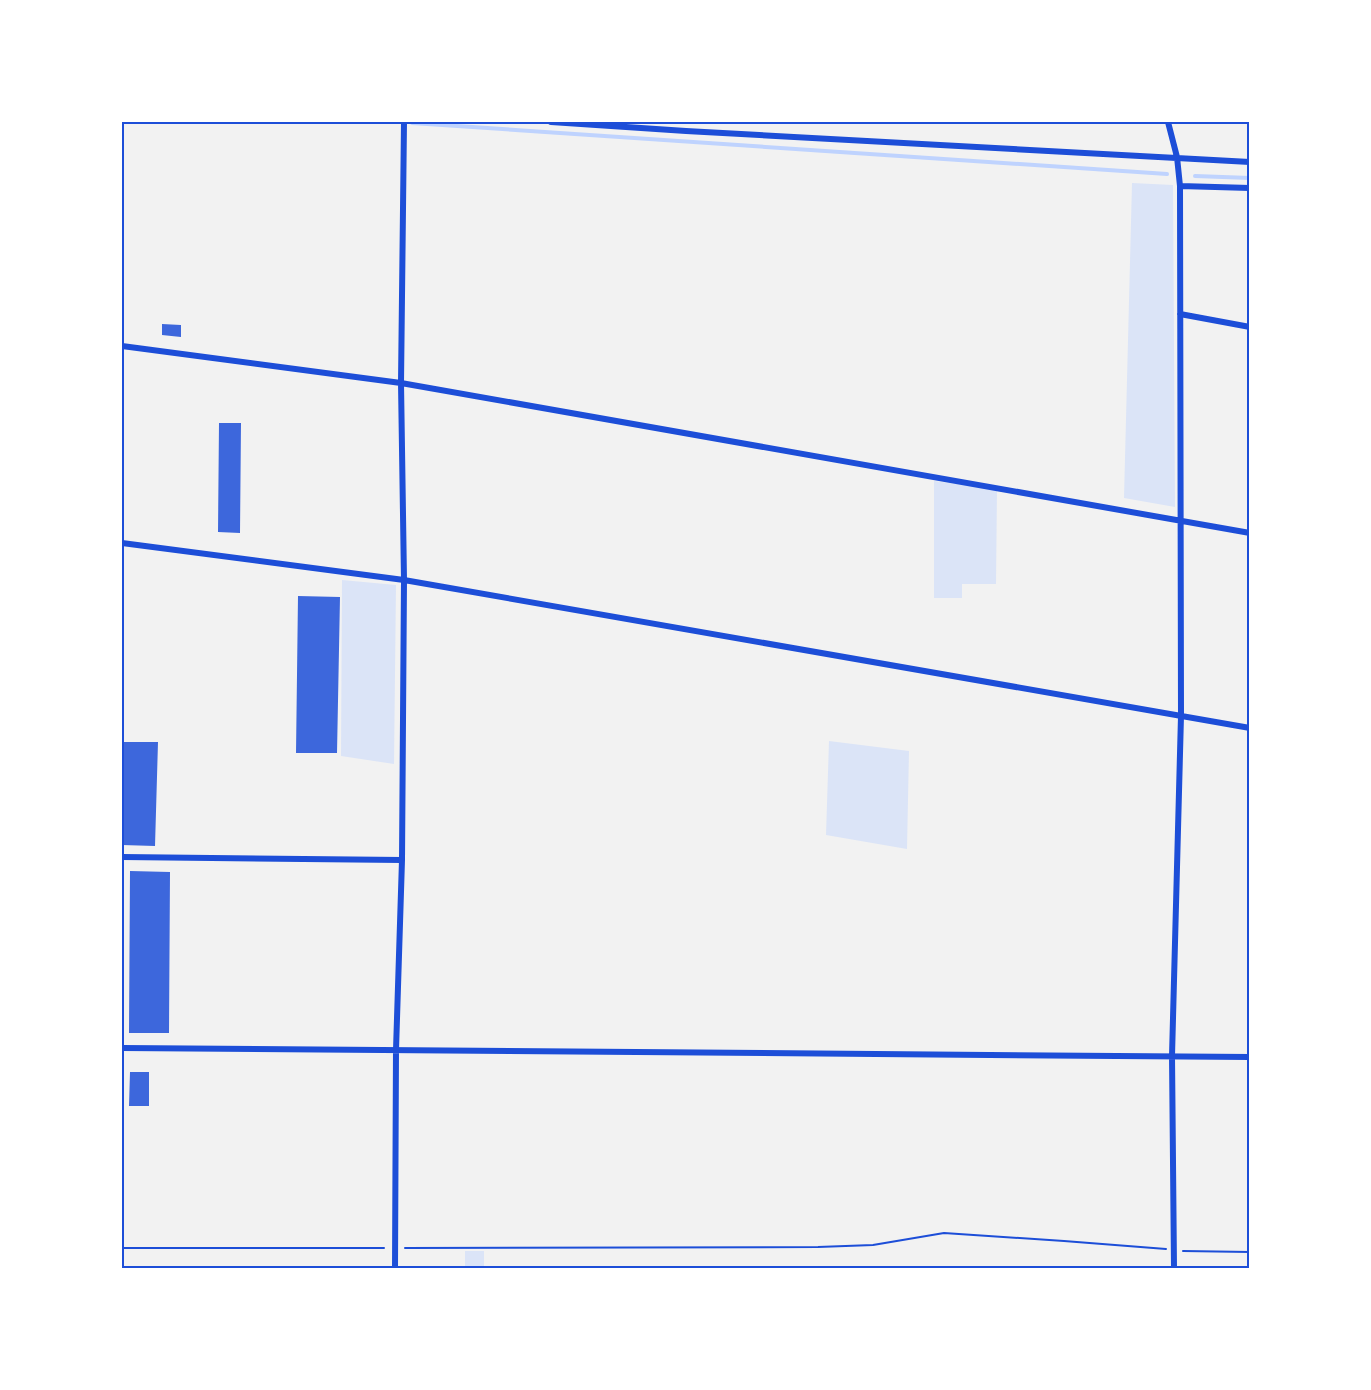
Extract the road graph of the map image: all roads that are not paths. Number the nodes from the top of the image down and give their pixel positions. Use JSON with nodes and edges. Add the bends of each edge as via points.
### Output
{"nodes":[{"id":1,"x":404,"y":122,"type":"edge"},
{"id":2,"x":551,"y":122,"type":"edge"},
{"id":3,"x":685,"y":122,"type":"edge"},
{"id":4,"x":1168,"y":122,"type":"edge"},
{"id":5,"x":686,"y":131,"type":"junction"},
{"id":6,"x":1177,"y":157,"type":"junction"},
{"id":7,"x":1250,"y":162,"type":"edge"},
{"id":8,"x":1179,"y":186,"type":"junction"},
{"id":9,"x":1250,"y":188,"type":"edge"},
{"id":10,"x":1180,"y":314,"type":"junction"},
{"id":11,"x":1250,"y":327,"type":"edge"},
{"id":12,"x":122,"y":346,"type":"edge"},
{"id":13,"x":401,"y":383,"type":"junction"},
{"id":14,"x":1180,"y":520,"type":"junction"},
{"id":15,"x":1250,"y":533,"type":"edge"},
{"id":16,"x":122,"y":543,"type":"edge"},
{"id":17,"x":404,"y":580,"type":"junction"},
{"id":18,"x":1181,"y":716,"type":"junction"},
{"id":19,"x":1250,"y":728,"type":"edge"},
{"id":20,"x":122,"y":857,"type":"edge"},
{"id":21,"x":402,"y":860,"type":"junction"},
{"id":22,"x":122,"y":1048,"type":"edge"},
{"id":23,"x":396,"y":1050,"type":"junction"},
{"id":24,"x":1172,"y":1056,"type":"junction"},
{"id":25,"x":1250,"y":1057,"type":"edge"},
{"id":26,"x":395,"y":1269,"type":"edge"},
{"id":27,"x":1174,"y":1269,"type":"edge"}],
"edges":[{"from":1,"to":13,"type":"street"},
{"from":2,"to":5,"type":"street"},
{"from":3,"to":5,"type":"street"},
{"from":4,"to":6,"type":"street"},
{"from":5,"to":6,"type":"street"},
{"from":6,"to":7,"type":"street"},
{"from":6,"to":8,"type":"street"},
{"from":8,"to":9,"type":"street"},
{"from":8,"to":10,"type":"street"},
{"from":10,"to":11,"type":"street"},
{"from":10,"to":14,"type":"street"},
{"from":12,"to":13,"type":"street"},
{"from":13,"to":14,"type":"street"},
{"from":13,"to":17,"type":"street"},
{"from":14,"to":15,"type":"street"},
{"from":14,"to":18,"type":"street"},
{"from":16,"to":17,"type":"street"},
{"from":17,"to":18,"type":"street"},
{"from":17,"to":21,"type":"street"},
{"from":18,"to":19,"type":"street"},
{"from":18,"to":24,"type":"street"},
{"from":20,"to":21,"type":"street"},
{"from":21,"to":23,"type":"street"},
{"from":22,"to":23,"type":"street"},
{"from":23,"to":24,"type":"street"},
{"from":23,"to":26,"type":"street"},
{"from":24,"to":25,"type":"street"},
{"from":24,"to":27,"type":"street"}]}
